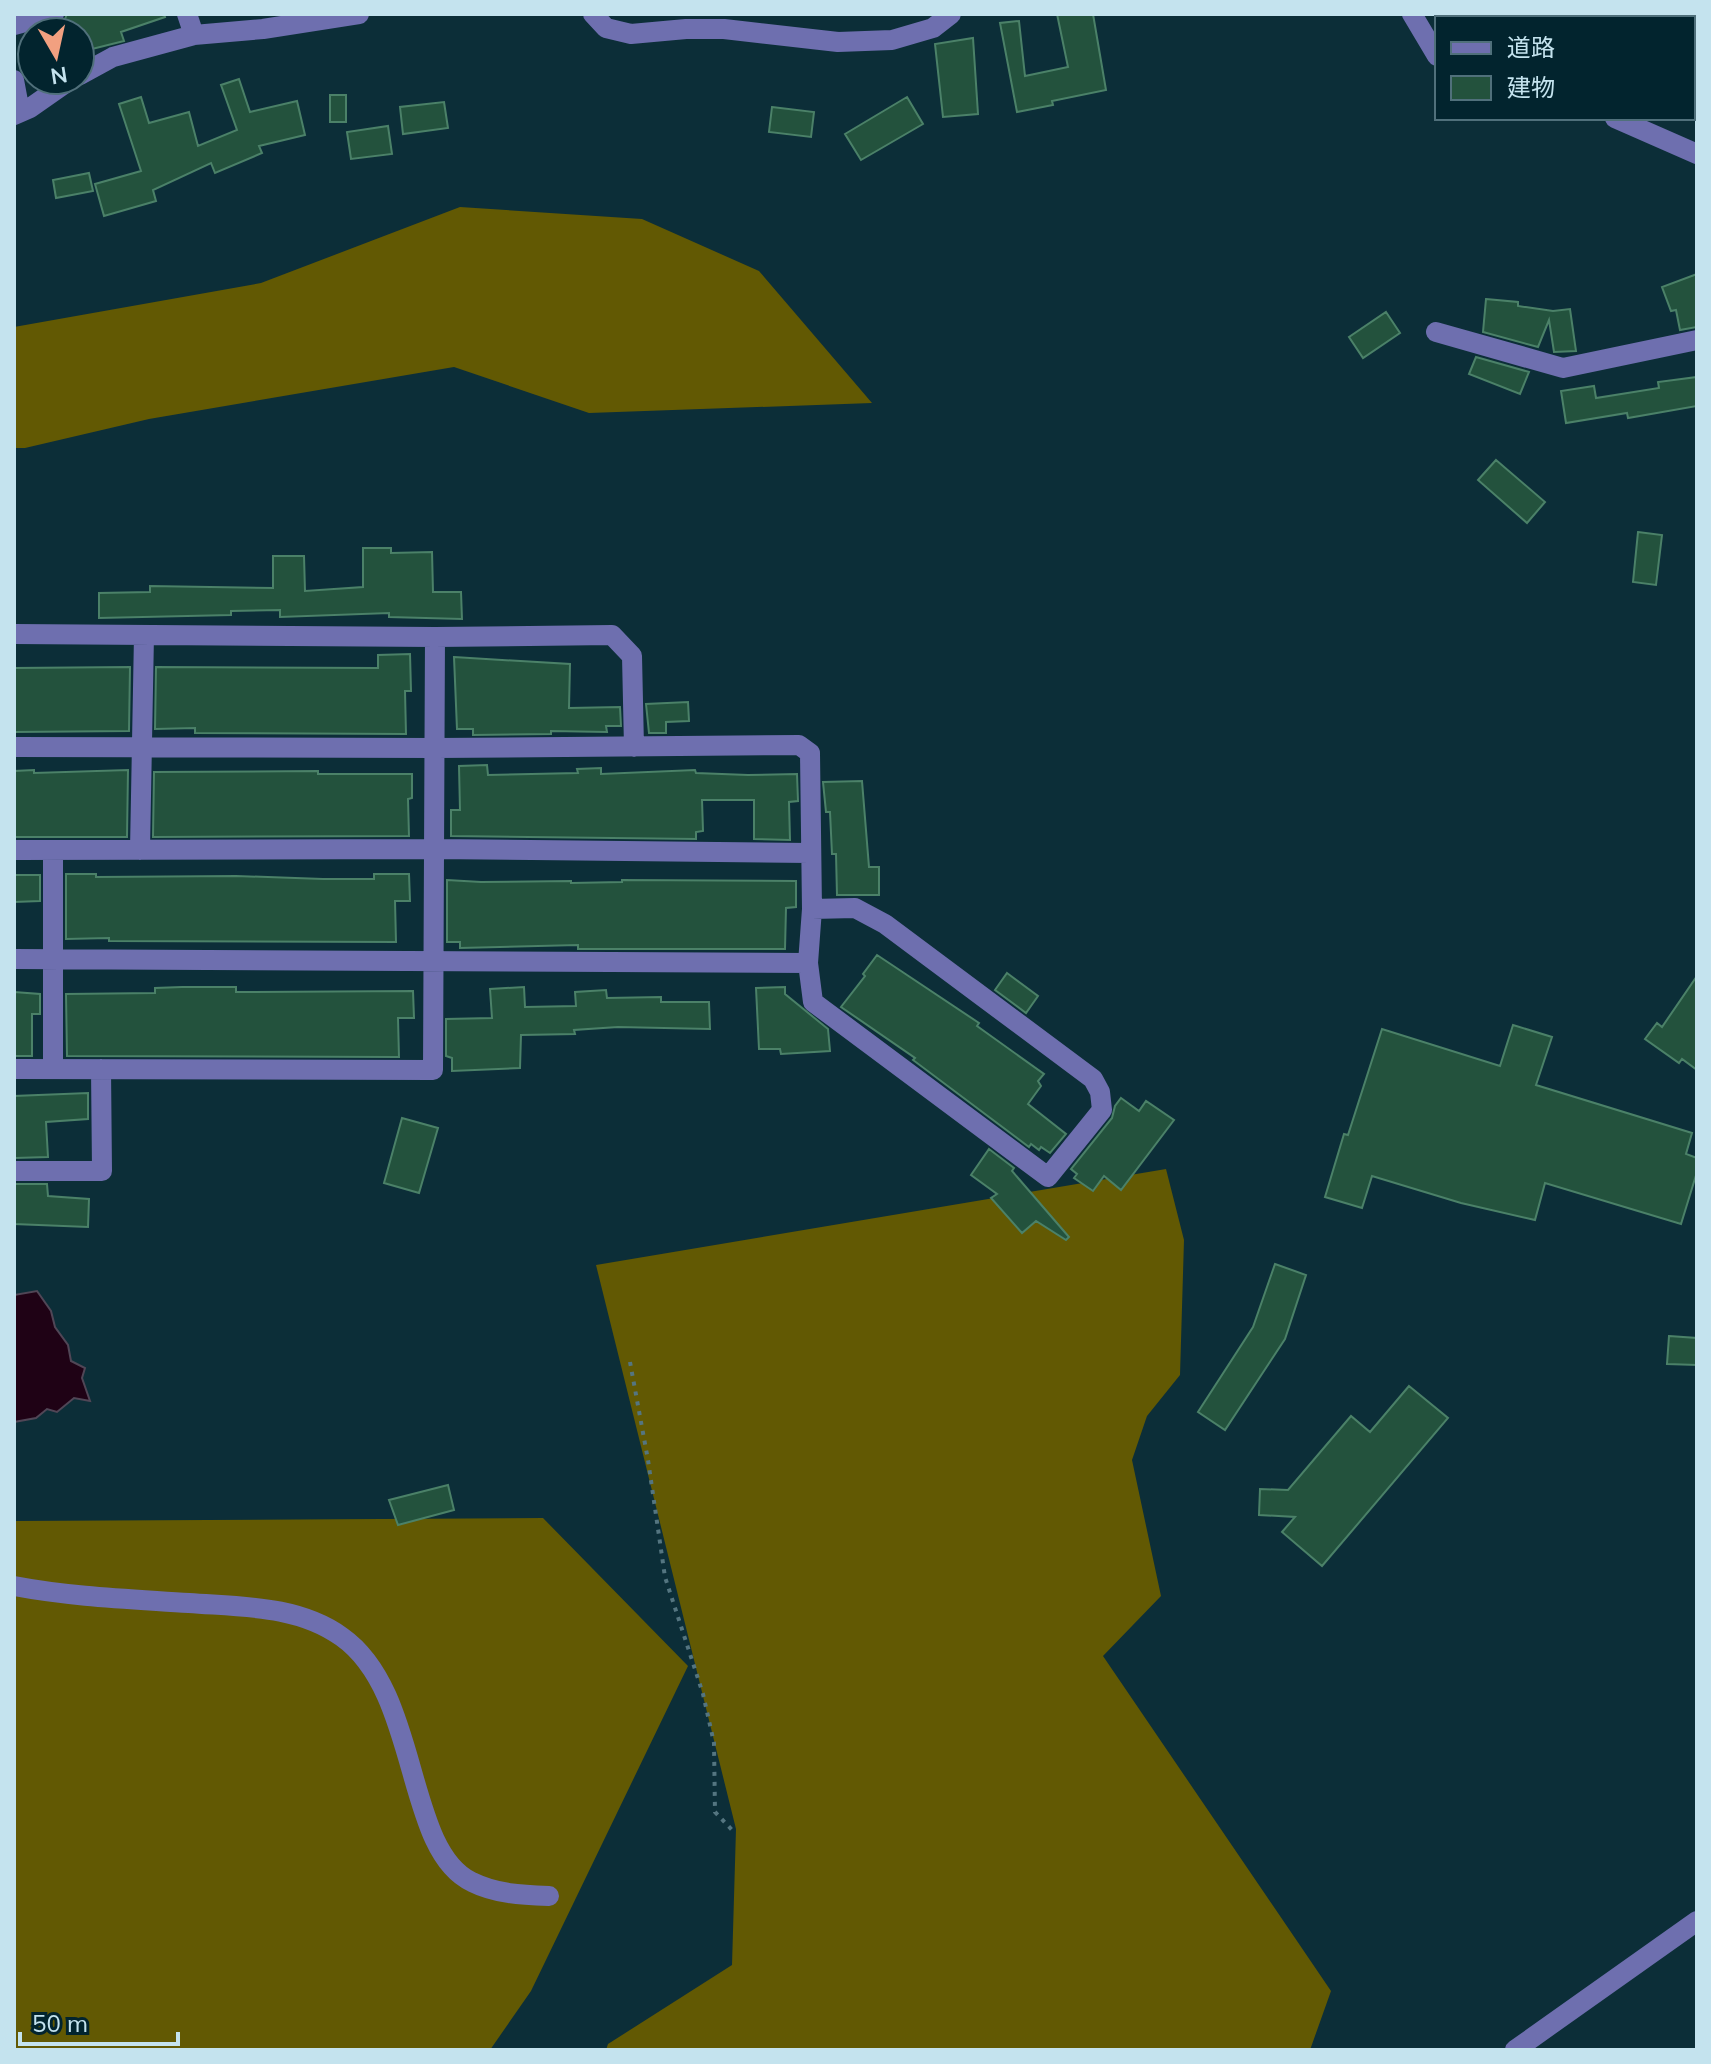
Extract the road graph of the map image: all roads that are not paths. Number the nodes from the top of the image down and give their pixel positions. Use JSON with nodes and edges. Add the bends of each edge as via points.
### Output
{"nodes":[{"id":1,"x":54,"y":14,"type":"edge"},
{"id":2,"x":187,"y":14,"type":"edge"},
{"id":3,"x":359,"y":14,"type":"edge"},
{"id":4,"x":593,"y":14,"type":"edge"},
{"id":5,"x":951,"y":14,"type":"edge"},
{"id":6,"x":1412,"y":14,"type":"edge"},
{"id":7,"x":14,"y":25,"type":"edge"},
{"id":8,"x":194,"y":35,"type":"junction"},
{"id":9,"x":1434,"y":44,"type":"edge"},
{"id":10,"x":96,"y":66,"type":"edge"},
{"id":11,"x":14,"y":80,"type":"edge"},
{"id":12,"x":44,"y":96,"type":"edge"},
{"id":13,"x":17,"y":113,"type":"edge"},
{"id":14,"x":1620,"y":120,"type":"edge"},
{"id":15,"x":1697,"y":154,"type":"edge"},
{"id":16,"x":1436,"y":332,"type":"dead end"},
{"id":17,"x":1697,"y":340,"type":"edge"},
{"id":18,"x":14,"y":634,"type":"edge"},
{"id":19,"x":144,"y":635,"type":"junction"},
{"id":20,"x":435,"y":637,"type":"junction"},
{"id":21,"x":143,"y":746,"type":"junction"},
{"id":22,"x":14,"y":747,"type":"edge"},
{"id":23,"x":634,"y":747,"type":"junction"},
{"id":24,"x":436,"y":748,"type":"junction"},
{"id":25,"x":434,"y":849,"type":"junction"},
{"id":26,"x":14,"y":850,"type":"edge"},
{"id":27,"x":140,"y":850,"type":"junction"},
{"id":28,"x":53,"y":851,"type":"junction"},
{"id":29,"x":809,"y":853,"type":"junction"},
{"id":30,"x":812,"y":909,"type":"junction"},
{"id":31,"x":14,"y":959,"type":"edge"},
{"id":32,"x":54,"y":960,"type":"junction"},
{"id":33,"x":433,"y":961,"type":"junction"},
{"id":34,"x":808,"y":963,"type":"junction"},
{"id":35,"x":14,"y":1069,"type":"edge"},
{"id":36,"x":53,"y":1069,"type":"junction"},
{"id":37,"x":101,"y":1069,"type":"junction"},
{"id":38,"x":14,"y":1171,"type":"edge"},
{"id":39,"x":14,"y":1586,"type":"edge"},
{"id":40,"x":549,"y":1896,"type":"dead end"},
{"id":41,"x":1697,"y":1921,"type":"edge"},
{"id":42,"x":1515,"y":2050,"type":"edge"}],
"edges":[{"from":1,"to":7,"type":"street"},
{"from":2,"to":8,"type":"street"},
{"from":3,"to":8,"type":"street"},
{"from":4,"to":5,"type":"street","via":[[606,28],[631,34],[724,29],[838,42],[892,40],[933,28]]},
{"from":6,"to":9,"type":"street"},
{"from":8,"to":10,"type":"street"},
{"from":11,"to":13,"type":"street"},
{"from":12,"to":13,"type":"street"},
{"from":14,"to":15,"type":"street"},
{"from":16,"to":17,"type":"street","via":[[1563,368]]},
{"from":18,"to":19,"type":"street"},
{"from":19,"to":20,"type":"street"},
{"from":19,"to":21,"type":"street"},
{"from":20,"to":23,"type":"street","via":[[612,635],[632,656]]},
{"from":20,"to":24,"type":"street"},
{"from":21,"to":22,"type":"street"},
{"from":21,"to":24,"type":"street"},
{"from":21,"to":27,"type":"street"},
{"from":23,"to":24,"type":"street"},
{"from":23,"to":29,"type":"street","via":[[799,745],[810,753]]},
{"from":24,"to":25,"type":"street"},
{"from":25,"to":27,"type":"street"},
{"from":25,"to":29,"type":"street"},
{"from":25,"to":33,"type":"street"},
{"from":26,"to":28,"type":"street"},
{"from":27,"to":28,"type":"street"},
{"from":28,"to":32,"type":"street"},
{"from":29,"to":30,"type":"street"},
{"from":30,"to":34,"type":"street"},
{"from":30,"to":34,"type":"street","via":[[855,908],[885,924],[1093,1079],[1102,1110],[1048,1177],[813,1002]]},
{"from":31,"to":32,"type":"street"},
{"from":32,"to":33,"type":"street"},
{"from":32,"to":36,"type":"street"},
{"from":33,"to":34,"type":"street"},
{"from":33,"to":37,"type":"street","via":[[433,1070]]},
{"from":35,"to":36,"type":"street"},
{"from":36,"to":37,"type":"street"},
{"from":37,"to":38,"type":"street","via":[[102,1171]]},
{"from":39,"to":40,"type":"street","via":[[266,1609],[303,1617],[342,1637],[376,1671],[397,1716],[431,1835],[451,1868],[471,1882],[509,1894]]},
{"from":41,"to":42,"type":"street"}]}
